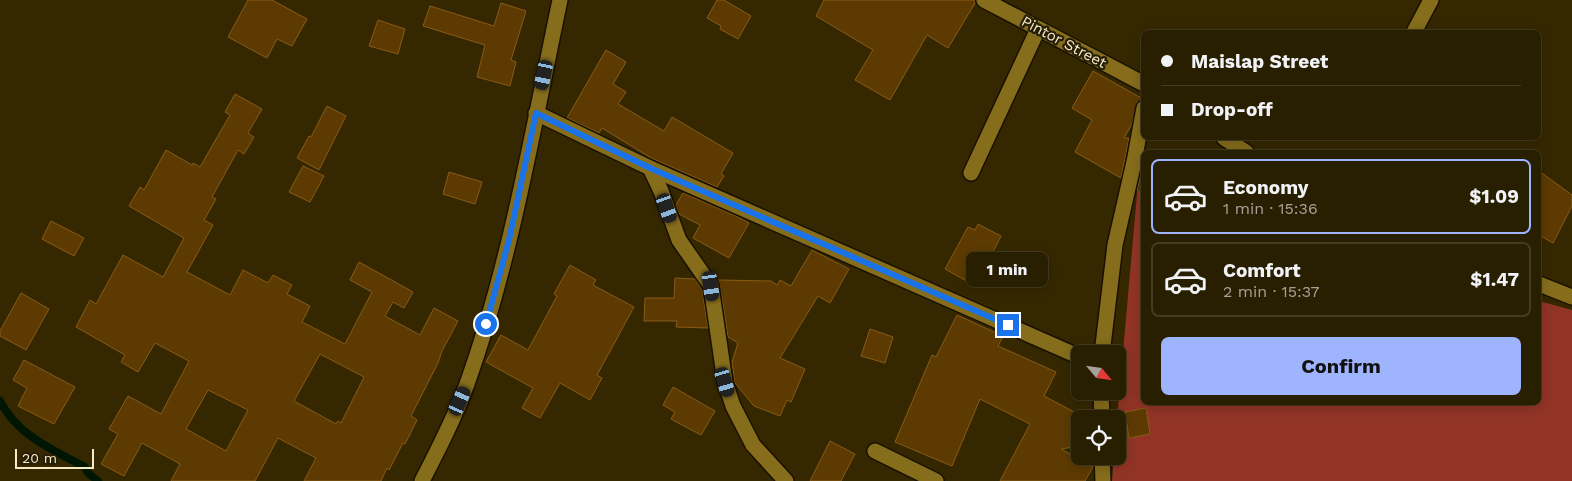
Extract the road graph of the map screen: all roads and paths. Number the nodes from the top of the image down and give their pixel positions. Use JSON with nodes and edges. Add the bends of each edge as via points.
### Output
{"nodes":[{"id":1,"x":560,"y":0,"type":"edge"},
{"id":2,"x":984,"y":0,"type":"edge"},
{"id":3,"x":1430,"y":0,"type":"edge"},
{"id":4,"x":1038,"y":29,"type":"junction"},
{"id":5,"x":1415,"y":30,"type":"edge"},
{"id":6,"x":1141,"y":82,"type":"edge"},
{"id":7,"x":536,"y":113,"type":"junction"},
{"id":8,"x":1141,"y":124,"type":"edge"},
{"id":9,"x":1227,"y":140,"type":"edge"},
{"id":10,"x":1243,"y":150,"type":"edge"},
{"id":11,"x":650,"y":168,"type":"junction"},
{"id":12,"x":971,"y":173,"type":"dead end"},
{"id":13,"x":1541,"y":285,"type":"edge"},
{"id":14,"x":1572,"y":297,"type":"edge"},
{"id":15,"x":1103,"y":345,"type":"edge"},
{"id":16,"x":1071,"y":353,"type":"edge"},
{"id":17,"x":875,"y":451,"type":"dead end"},
{"id":18,"x":1102,"y":465,"type":"edge"},
{"id":19,"x":422,"y":481,"type":"edge"},
{"id":20,"x":786,"y":481,"type":"edge"},
{"id":21,"x":936,"y":481,"type":"edge"},
{"id":22,"x":1103,"y":481,"type":"edge"}],
"edges":[{"from":1,"to":7,"type":"street"},
{"from":2,"to":4,"type":"street","name":"Pintor Street"},
{"from":3,"to":5,"type":"street"},
{"from":4,"to":6,"type":"street","name":"Pintor Street"},
{"from":4,"to":12,"type":"street"},
{"from":7,"to":11,"type":"street"},
{"from":7,"to":19,"type":"street","via":[[509,240],[486,324],[466,385]]},
{"from":8,"to":15,"type":"street","via":[[1115,245]]},
{"from":9,"to":10,"type":"street"},
{"from":11,"to":16,"type":"street"},
{"from":11,"to":20,"type":"street","via":[[679,240],[711,286],[725,382],[733,406],[753,444]]},
{"from":13,"to":14,"type":"street"},
{"from":17,"to":21,"type":"street"},
{"from":18,"to":22,"type":"street"}]}
